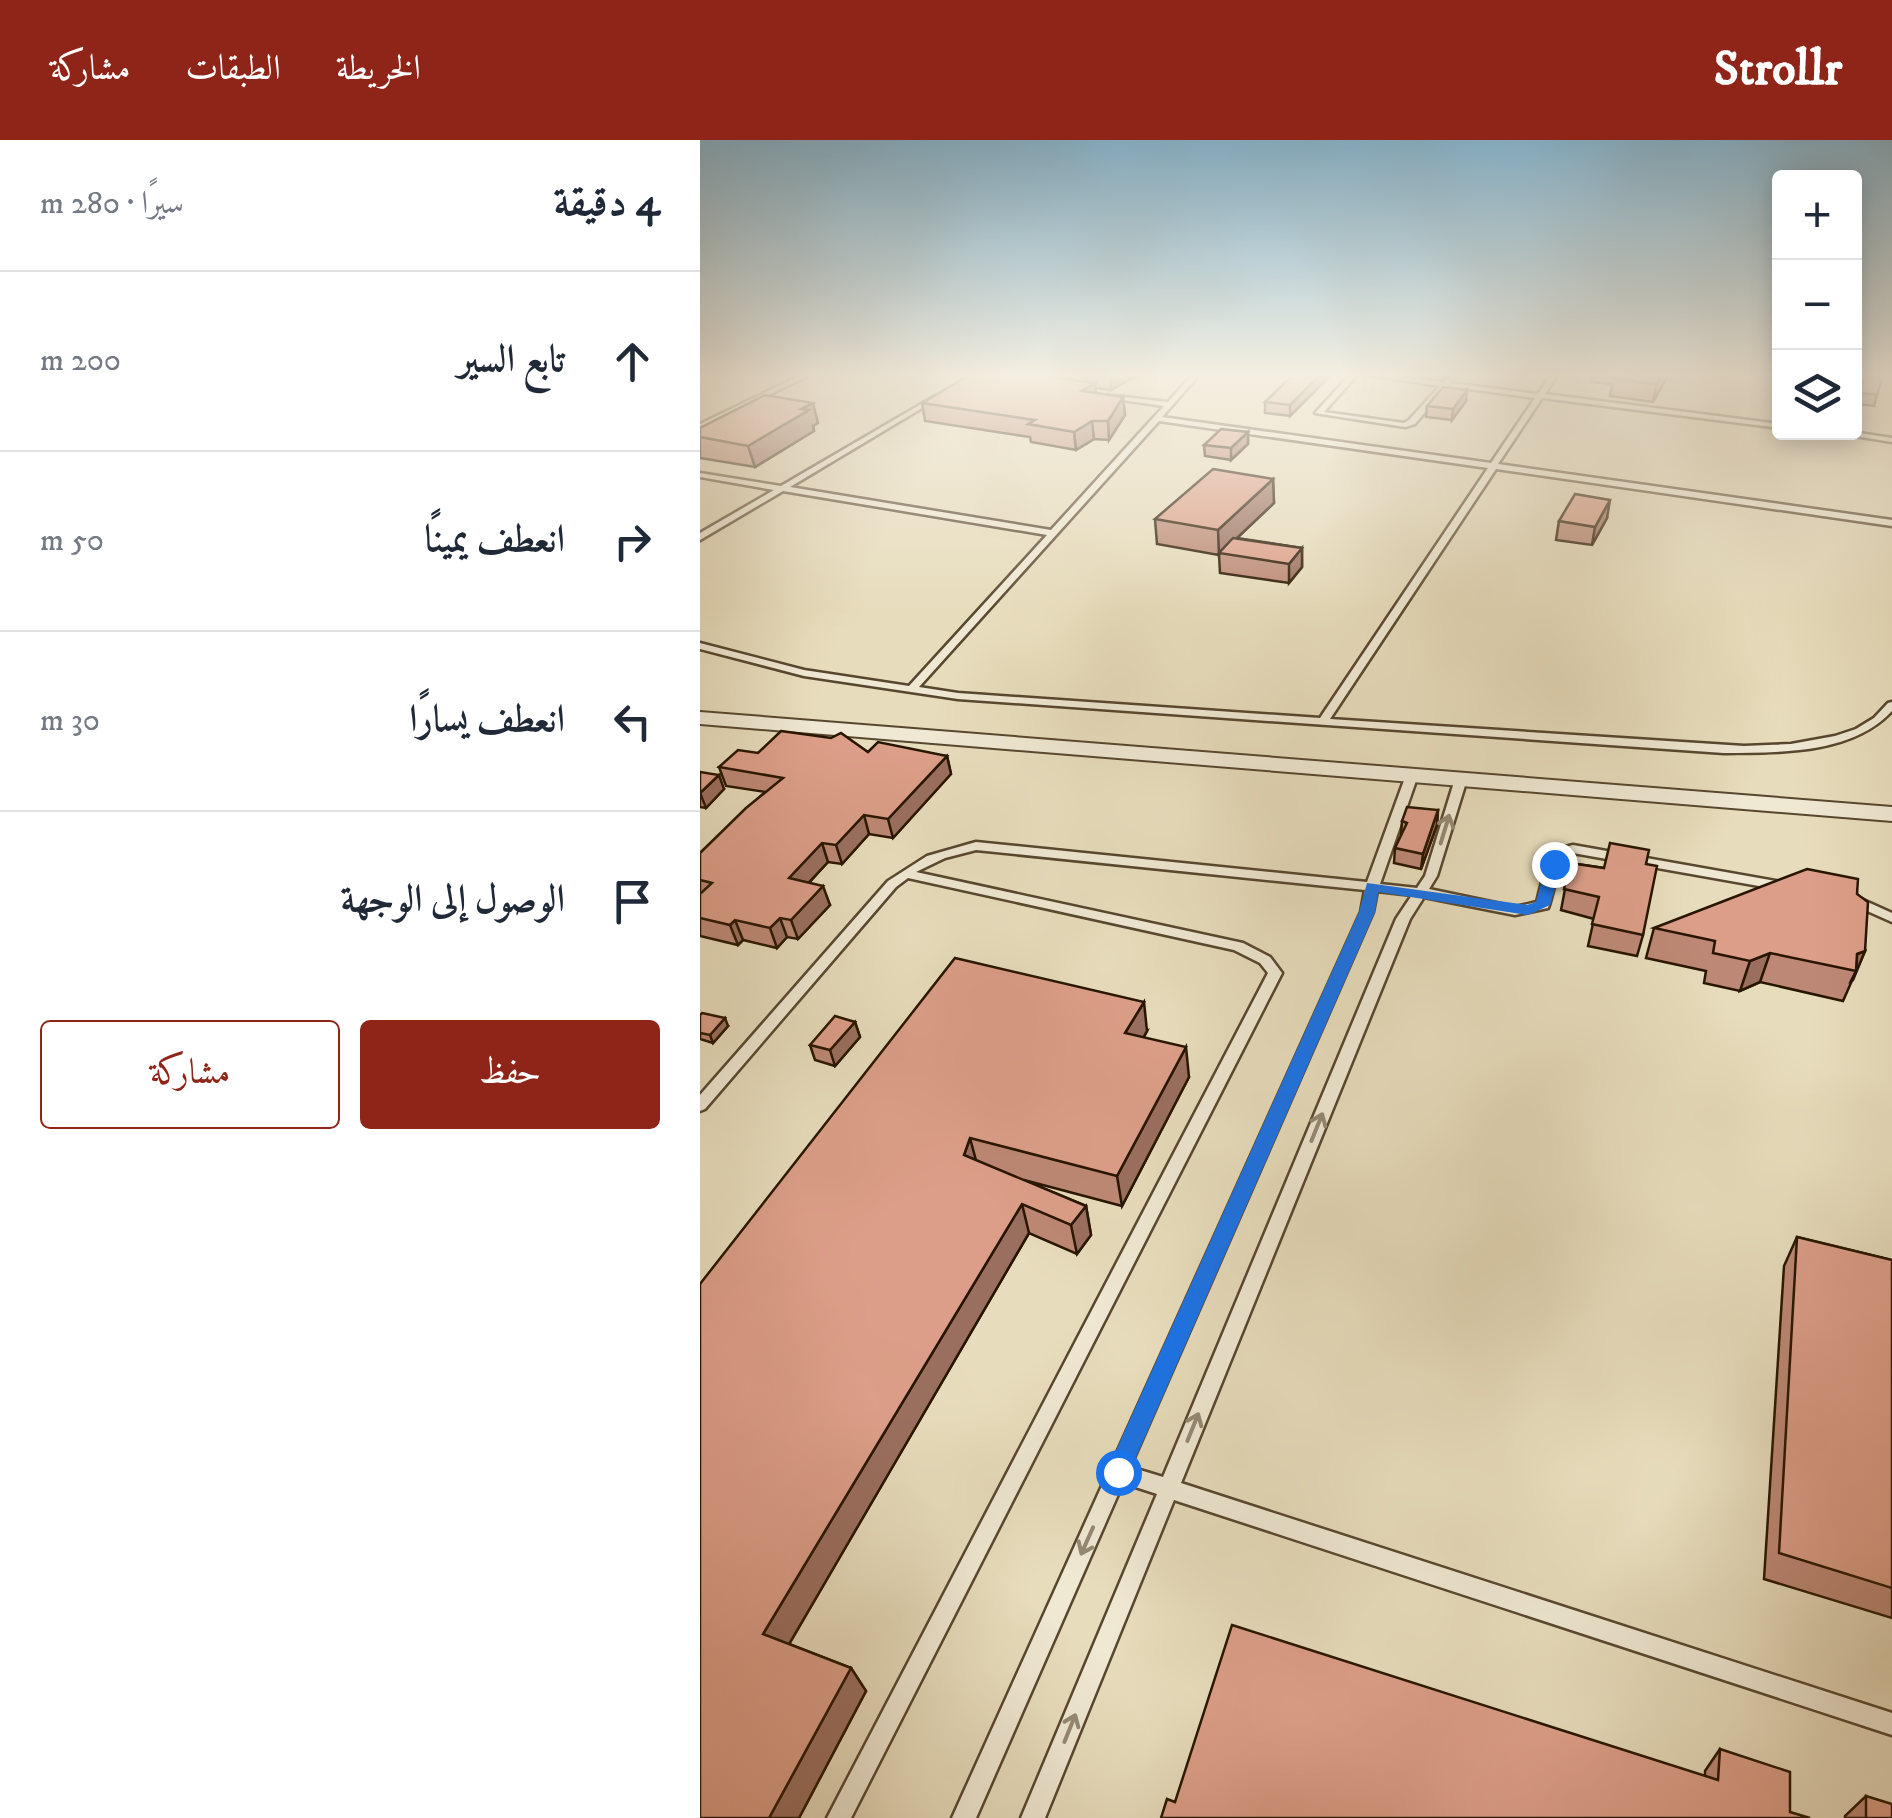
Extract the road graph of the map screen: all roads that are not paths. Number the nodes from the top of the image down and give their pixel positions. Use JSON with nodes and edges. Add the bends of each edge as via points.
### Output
{"nodes":[{"id":1,"x":843,"y":453,"type":"edge"},
{"id":2,"x":1124,"y":453,"type":"edge"},
{"id":3,"x":1408,"y":453,"type":"edge"},
{"id":4,"x":1499,"y":453,"type":"edge"},
{"id":5,"x":1491,"y":465,"type":"junction"},
{"id":6,"x":700,"y":475,"type":"edge"},
{"id":7,"x":782,"y":489,"type":"junction"},
{"id":8,"x":1892,"y":524,"type":"edge"},
{"id":9,"x":1052,"y":534,"type":"junction"},
{"id":10,"x":700,"y":538,"type":"edge"},
{"id":11,"x":700,"y":646,"type":"edge"},
{"id":12,"x":911,"y":690,"type":"junction"},
{"id":13,"x":1892,"y":705,"type":"edge"},
{"id":14,"x":700,"y":718,"type":"edge"},
{"id":15,"x":1323,"y":722,"type":"junction"},
{"id":16,"x":1412,"y":775,"type":"junction"},
{"id":17,"x":1461,"y":779,"type":"junction"},
{"id":18,"x":1892,"y":814,"type":"edge"},
{"id":19,"x":905,"y":874,"type":"junction"},
{"id":20,"x":1372,"y":886,"type":"junction"},
{"id":21,"x":1794,"y":888,"type":"edge"},
{"id":22,"x":1420,"y":892,"type":"junction"},
{"id":23,"x":1831,"y":894,"type":"edge"},
{"id":24,"x":1892,"y":918,"type":"edge"},
{"id":25,"x":700,"y":1104,"type":"edge"},
{"id":26,"x":1118,"y":1472,"type":"junction"},
{"id":27,"x":1168,"y":1488,"type":"junction"},
{"id":28,"x":1892,"y":1724,"type":"edge"},
{"id":29,"x":839,"y":1818,"type":"edge"},
{"id":30,"x":964,"y":1818,"type":"edge"},
{"id":31,"x":1033,"y":1818,"type":"edge"}],
"edges":[{"from":1,"to":7,"type":"lane"},
{"from":2,"to":9,"type":"lane"},
{"from":3,"to":5,"type":"lane"},
{"from":4,"to":5,"type":"lane"},
{"from":5,"to":8,"type":"lane"},
{"from":5,"to":15,"type":"lane"},
{"from":6,"to":7,"type":"lane"},
{"from":7,"to":9,"type":"lane"},
{"from":7,"to":10,"type":"lane"},
{"from":9,"to":12,"type":"lane"},
{"from":11,"to":12,"type":"lane","via":[[804,674]]},
{"from":12,"to":15,"type":"lane"},
{"from":13,"to":15,"type":"lane","via":[[1865,728],[1782,749]]},
{"from":14,"to":16,"type":"street"},
{"from":16,"to":17,"type":"street"},
{"from":16,"to":20,"type":"lane"},
{"from":17,"to":18,"type":"street"},
{"from":22,"to":17,"type":"lane","one_way":true},
{"from":19,"to":20,"type":"lane","via":[[944,851],[976,846]]},
{"from":19,"to":25,"type":"lane"},
{"from":19,"to":29,"type":"lane","via":[[1238,946],[1276,974]]},
{"from":20,"to":22,"type":"lane"},
{"from":20,"to":26,"type":"lane","via":[[1367,912]]},
{"from":21,"to":22,"type":"lane","via":[[1573,849],[1554,864],[1543,905],[1528,910]]},
{"from":27,"to":22,"type":"lane","one_way":true,"via":[[1402,919]]},
{"from":23,"to":24,"type":"lane"},
{"from":26,"to":27,"type":"lane"},
{"from":26,"to":30,"type":"lane","one_way":true},
{"from":27,"to":28,"type":"lane"},
{"from":31,"to":27,"type":"lane","one_way":true}]}
